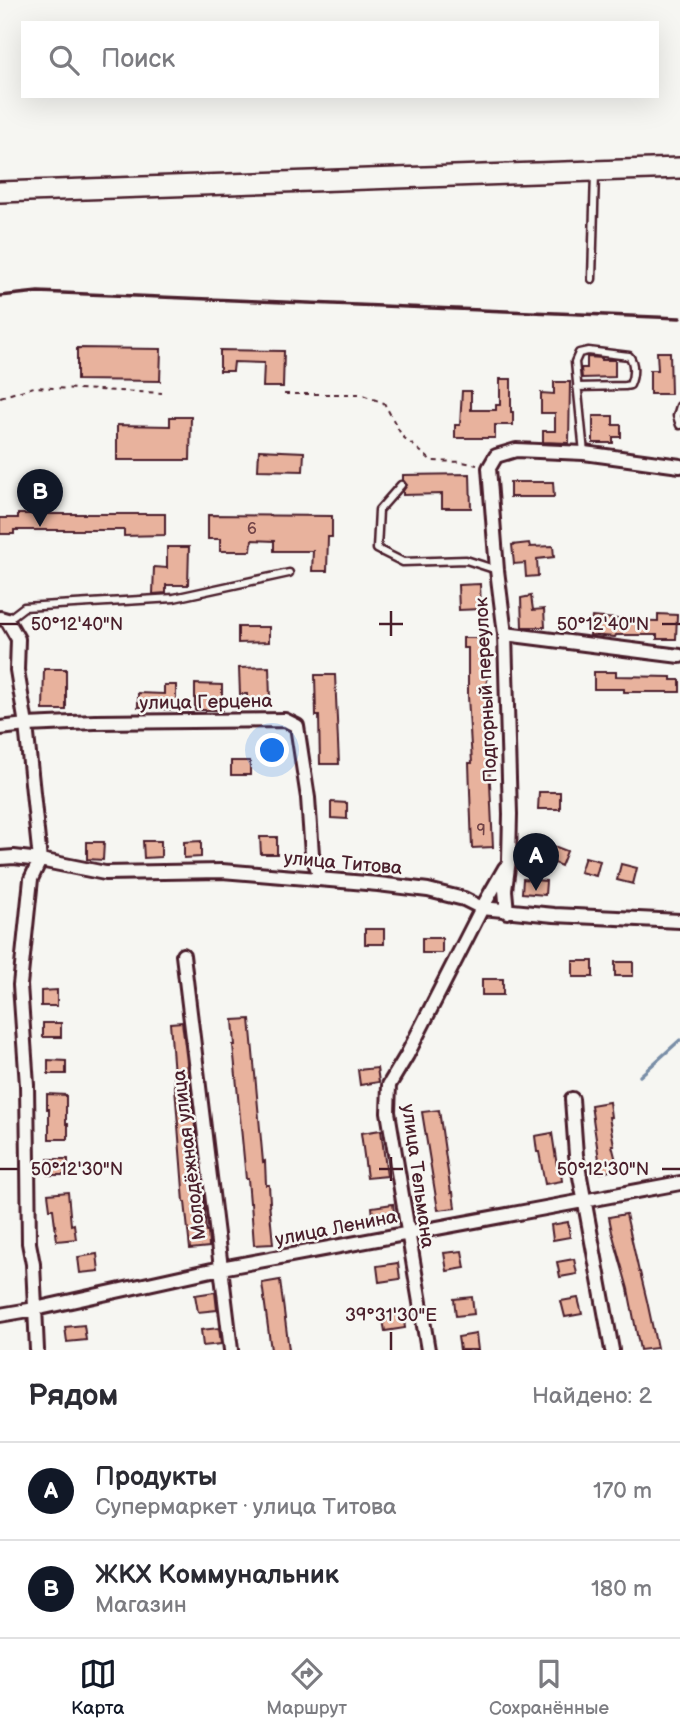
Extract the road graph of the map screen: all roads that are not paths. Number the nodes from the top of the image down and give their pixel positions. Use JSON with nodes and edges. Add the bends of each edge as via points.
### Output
{"nodes":[{"id":1,"x":680,"y":169,"type":"edge"},
{"id":2,"x":596,"y":171,"type":"junction"},
{"id":3,"x":0,"y":192,"type":"edge"},
{"id":4,"x":592,"y":279,"type":"dead end"},
{"id":5,"x":577,"y":387,"type":"junction"},
{"id":6,"x":680,"y":406,"type":"edge"},
{"id":7,"x":680,"y":425,"type":"edge"},
{"id":8,"x":584,"y":453,"type":"junction"},
{"id":9,"x":680,"y":466,"type":"edge"},
{"id":10,"x":401,"y":485,"type":"dead end"},
{"id":11,"x":497,"y":570,"type":"junction"},
{"id":12,"x":289,"y":573,"type":"dead end"},
{"id":13,"x":4,"y":619,"type":"edge"},
{"id":14,"x":505,"y":634,"type":"junction"},
{"id":15,"x":680,"y":656,"type":"edge"},
{"id":16,"x":26,"y":725,"type":"junction"},
{"id":17,"x":0,"y":728,"type":"edge"},
{"id":18,"x":0,"y":858,"type":"edge"},
{"id":19,"x":40,"y":860,"type":"junction"},
{"id":20,"x":509,"y":860,"type":"junction"},
{"id":21,"x":321,"y":879,"type":"junction"},
{"id":22,"x":482,"y":908,"type":"junction"},
{"id":23,"x":508,"y":912,"type":"junction"},
{"id":24,"x":680,"y":921,"type":"edge"},
{"id":25,"x":183,"y":954,"type":"dead end"},
{"id":26,"x":572,"y":1099,"type":"dead end"},
{"id":27,"x":680,"y":1183,"type":"edge"},
{"id":28,"x":584,"y":1200,"type":"junction"},
{"id":29,"x":407,"y":1233,"type":"junction"},
{"id":30,"x":221,"y":1268,"type":"junction"},
{"id":31,"x":35,"y":1309,"type":"junction"},
{"id":32,"x":0,"y":1315,"type":"edge"},
{"id":33,"x":37,"y":1350,"type":"edge"},
{"id":34,"x":232,"y":1350,"type":"edge"},
{"id":35,"x":428,"y":1350,"type":"edge"},
{"id":36,"x":612,"y":1350,"type":"edge"}],
"edges":[{"from":1,"to":2,"type":"main road"},
{"from":2,"to":3,"type":"main road"},
{"from":2,"to":4,"type":"lane"},
{"from":5,"to":5,"type":"lane","via":[[579,353],[633,360],[630,384]]},
{"from":5,"to":8,"type":"lane"},
{"from":6,"to":7,"type":"lane"},
{"from":8,"to":9,"type":"street"},
{"from":8,"to":11,"type":"street","name":"Подгорный переулок","via":[[516,450],[496,456],[489,468]]},
{"from":10,"to":11,"type":"lane","via":[[379,510],[377,549],[402,562],[466,560]]},
{"from":11,"to":14,"type":"street","name":"Подгорный переулок"},
{"from":12,"to":13,"type":"lane","via":[[174,598],[24,607]]},
{"from":13,"to":16,"type":"street","via":[[18,639],[17,670]]},
{"from":14,"to":15,"type":"street"},
{"from":14,"to":20,"type":"street","name":"Подгорный переулок"},
{"from":16,"to":17,"type":"street","name":"улица Герцена"},
{"from":16,"to":19,"type":"street"},
{"from":16,"to":21,"type":"street","name":"улица Герцена","via":[[285,720],[297,726],[312,854]]},
{"from":18,"to":19,"type":"street","name":"улица Титова"},
{"from":19,"to":21,"type":"street","name":"улица Титова","via":[[105,873],[222,871]]},
{"from":19,"to":31,"type":"street","via":[[32,879],[20,985]]},
{"from":20,"to":22,"type":"street","name":"улица Тельмана"},
{"from":20,"to":23,"type":"street","name":"Подгорный переулок"},
{"from":21,"to":22,"type":"street","name":"улица Титова","via":[[428,890]]},
{"from":22,"to":23,"type":"street","name":"улица Титова"},
{"from":22,"to":29,"type":"street","name":"улица Тельмана","via":[[389,1086],[388,1112]]},
{"from":23,"to":24,"type":"street","name":"улица Титова"},
{"from":25,"to":30,"type":"street","name":"Молодёжная улица"},
{"from":26,"to":28,"type":"street"},
{"from":27,"to":28,"type":"street","name":"улица Ленина"},
{"from":28,"to":29,"type":"street","name":"улица Ленина"},
{"from":28,"to":36,"type":"street"},
{"from":29,"to":30,"type":"street","name":"улица Ленина"},
{"from":29,"to":35,"type":"street","name":"улица Тельмана"},
{"from":30,"to":31,"type":"street","name":"улица Ленина"},
{"from":30,"to":34,"type":"street","name":"Молодёжная улица"},
{"from":31,"to":32,"type":"street","name":"улица Ленина"},
{"from":31,"to":33,"type":"street"}]}
